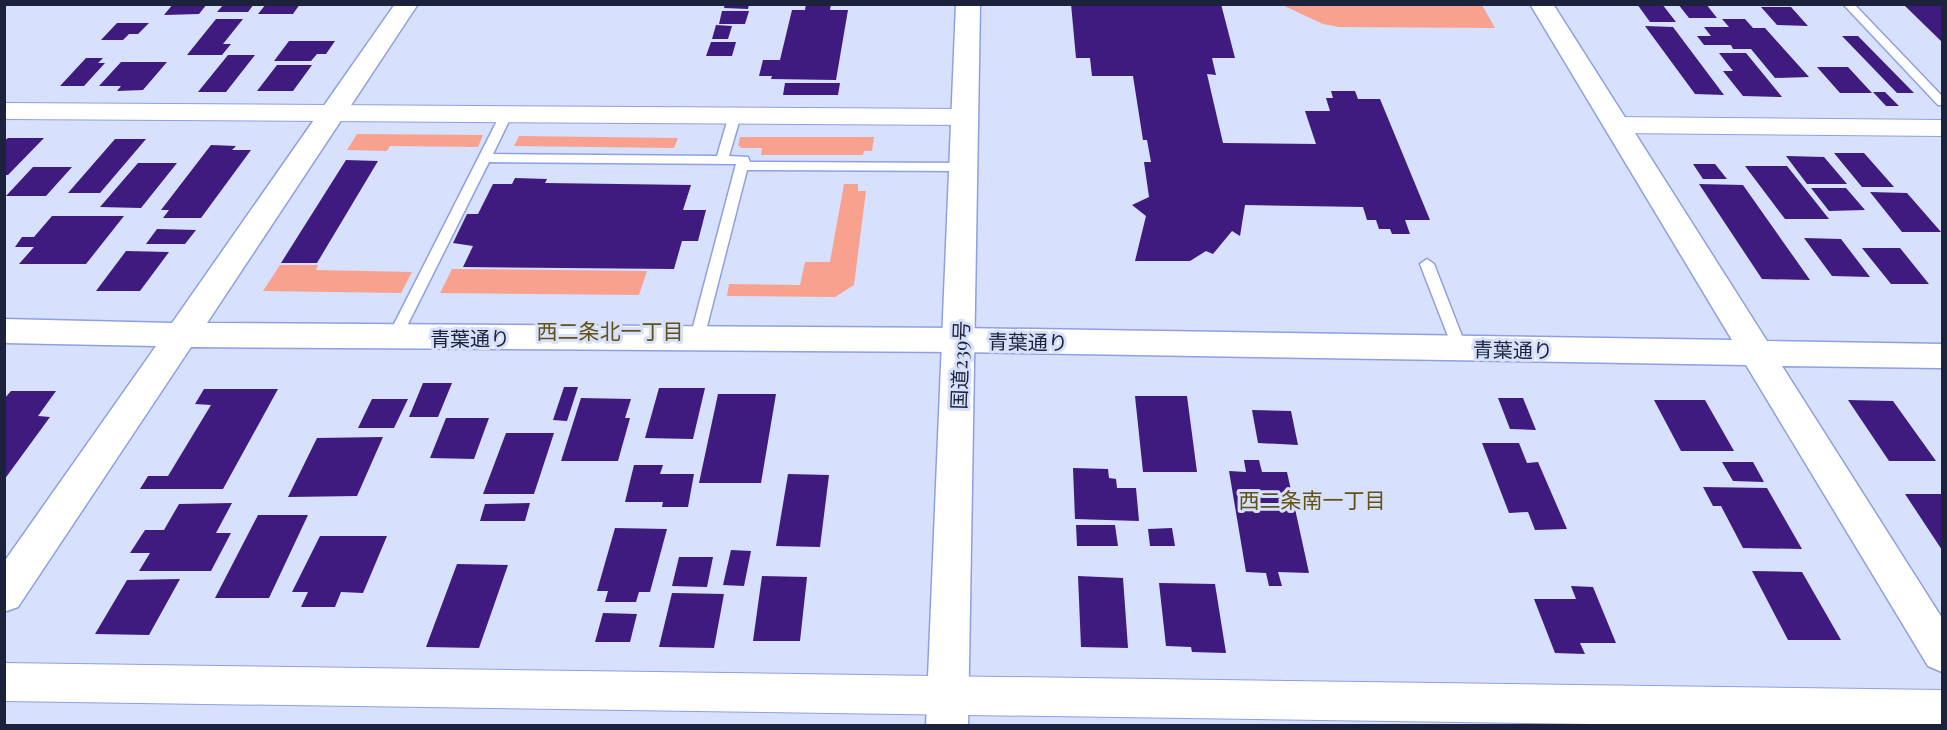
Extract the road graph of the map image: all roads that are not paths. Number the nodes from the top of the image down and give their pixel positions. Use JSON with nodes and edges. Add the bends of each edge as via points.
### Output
{"nodes":[{"id":1,"x":407,"y":4,"type":"edge"},
{"id":2,"x":968,"y":4,"type":"edge"},
{"id":3,"x":1540,"y":4,"type":"edge"},
{"id":4,"x":1848,"y":4,"type":"edge"},
{"id":5,"x":1942,"y":102,"type":"edge"},
{"id":6,"x":4,"y":111,"type":"edge"},
{"id":7,"x":333,"y":114,"type":"junction"},
{"id":8,"x":506,"y":115,"type":"junction"},
{"id":9,"x":735,"y":116,"type":"junction"},
{"id":10,"x":965,"y":117,"type":"junction"},
{"id":11,"x":1616,"y":125,"type":"junction"},
{"id":12,"x":1942,"y":128,"type":"edge"},
{"id":13,"x":484,"y":158,"type":"junction"},
{"id":14,"x":722,"y":160,"type":"junction"},
{"id":15,"x":742,"y":166,"type":"junction"},
{"id":16,"x":964,"y":167,"type":"junction"},
{"id":17,"x":1427,"y":264,"type":"dead end"},
{"id":18,"x":4,"y":332,"type":"edge"},
{"id":19,"x":183,"y":335,"type":"junction"},
{"id":20,"x":395,"y":336,"type":"junction"},
{"id":21,"x":698,"y":338,"type":"junction"},
{"id":22,"x":960,"y":340,"type":"junction"},
{"id":23,"x":1460,"y":349,"type":"junction"},
{"id":24,"x":1756,"y":353,"type":"junction"},
{"id":25,"x":1942,"y":356,"type":"edge"},
{"id":26,"x":4,"y":595,"type":"edge"},
{"id":27,"x":1942,"y":653,"type":"edge"},
{"id":28,"x":4,"y":682,"type":"edge"},
{"id":29,"x":1942,"y":709,"type":"edge"},
{"id":30,"x":948,"y":710,"type":"edge"}],
"edges":[{"from":1,"to":7,"type":"main road"},
{"from":2,"to":10,"type":"main road","name":"国道239号"},
{"from":3,"to":11,"type":"main road"},
{"from":4,"to":5,"type":"lane"},
{"from":6,"to":7,"type":"street"},
{"from":7,"to":8,"type":"street"},
{"from":7,"to":19,"type":"main road"},
{"from":8,"to":9,"type":"street"},
{"from":8,"to":13,"type":"lane"},
{"from":9,"to":10,"type":"street"},
{"from":9,"to":14,"type":"lane"},
{"from":10,"to":16,"type":"main road","name":"国道239号"},
{"from":11,"to":12,"type":"street"},
{"from":11,"to":24,"type":"main road"},
{"from":13,"to":14,"type":"lane"},
{"from":13,"to":20,"type":"lane"},
{"from":14,"to":15,"type":"lane","via":[[744,160]]},
{"from":15,"to":16,"type":"lane"},
{"from":15,"to":21,"type":"lane"},
{"from":16,"to":22,"type":"main road","name":"国道239号"},
{"from":17,"to":23,"type":"lane"},
{"from":18,"to":19,"type":"main road","name":"青葉通り"},
{"from":19,"to":20,"type":"main road","name":"青葉通り"},
{"from":19,"to":26,"type":"main road"},
{"from":20,"to":21,"type":"main road","name":"青葉通り"},
{"from":21,"to":22,"type":"main road","name":"青葉通り"},
{"from":22,"to":23,"type":"main road","name":"青葉通り"},
{"from":22,"to":30,"type":"main road","name":"国道239号"},
{"from":23,"to":24,"type":"main road","name":"青葉通り"},
{"from":24,"to":25,"type":"main road","name":"青葉通り"},
{"from":24,"to":27,"type":"main road"},
{"from":28,"to":30,"type":"street"},
{"from":29,"to":30,"type":"street"}]}
